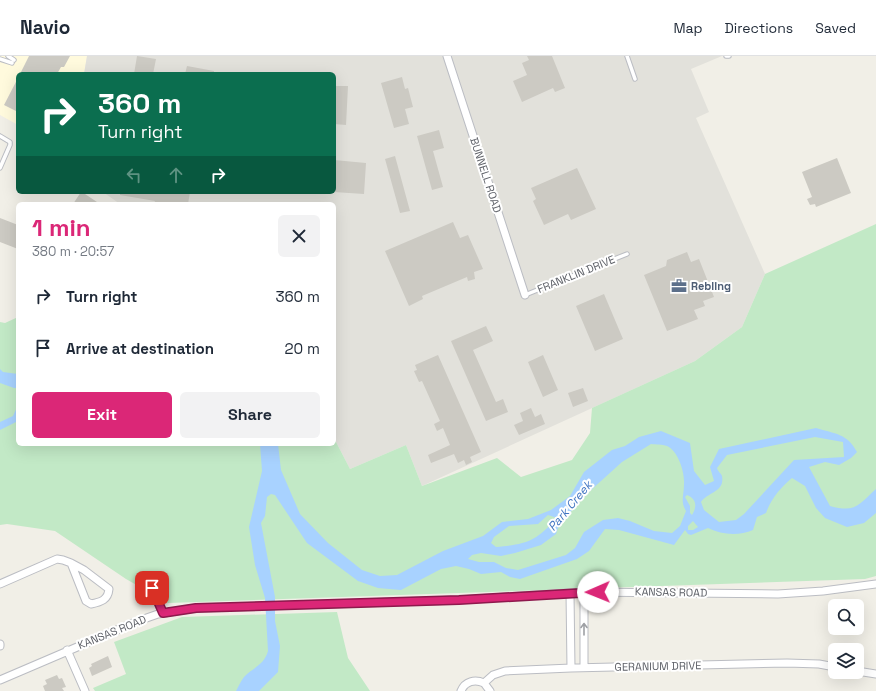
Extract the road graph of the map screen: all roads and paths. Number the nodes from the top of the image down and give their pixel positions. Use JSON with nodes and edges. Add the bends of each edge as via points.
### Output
{"nodes":[{"id":1,"x":8,"y":56,"type":"edge"},
{"id":2,"x":447,"y":56,"type":"edge"},
{"id":3,"x":627,"y":56,"type":"edge"},
{"id":4,"x":726,"y":56,"type":"edge"},
{"id":5,"x":729,"y":56,"type":"edge"},
{"id":6,"x":0,"y":59,"type":"edge"},
{"id":7,"x":635,"y":79,"type":"dead end"},
{"id":8,"x":0,"y":136,"type":"edge"},
{"id":9,"x":0,"y":168,"type":"edge"},
{"id":10,"x":627,"y":254,"type":"dead end"},
{"id":11,"x":525,"y":295,"type":"joint"},
{"id":12,"x":71,"y":563,"type":"junction"},
{"id":13,"x":0,"y":584,"type":"edge"},
{"id":14,"x":876,"y":584,"type":"edge"},
{"id":15,"x":152,"y":588,"type":"dead end"},
{"id":16,"x":584,"y":592,"type":"junction"},
{"id":17,"x":570,"y":593,"type":"junction"},
{"id":18,"x":163,"y":613,"type":"junction"},
{"id":19,"x":67,"y":650,"type":"junction"},
{"id":20,"x":828,"y":666,"type":"edge"},
{"id":21,"x":584,"y":667,"type":"junction"},
{"id":22,"x":571,"y":668,"type":"junction"},
{"id":23,"x":864,"y":672,"type":"edge"},
{"id":24,"x":876,"y":674,"type":"edge"},
{"id":25,"x":0,"y":680,"type":"edge"},
{"id":26,"x":484,"y":683,"type":"junction"},
{"id":27,"x":85,"y":691,"type":"edge"},
{"id":28,"x":461,"y":691,"type":"edge"},
{"id":29,"x":490,"y":691,"type":"edge"}],
"edges":[{"from":1,"to":6,"type":"lane","via":[[13,61]]},
{"from":2,"to":11,"type":"street","name":"BUNNELL ROAD"},
{"from":3,"to":7,"type":"lane"},
{"from":4,"to":5,"type":"lane"},
{"from":8,"to":9,"type":"lane","via":[[10,142],[10,145]]},
{"from":10,"to":11,"type":"lane","name":"FRANKLIN DRIVE"},
{"from":12,"to":12,"type":"street","via":[[86,601],[91,604],[105,599],[109,589]]},
{"from":12,"to":13,"type":"street","via":[[57,559]]},
{"from":14,"to":16,"type":"street","name":"KANSAS ROAD","via":[[778,594]]},
{"from":15,"to":18,"type":"lane"},
{"from":16,"to":17,"type":"street","name":"KANSAS ROAD"},
{"from":21,"to":16,"type":"street","one_way":true},
{"from":17,"to":18,"type":"street","name":"KANSAS ROAD","via":[[452,600],[196,608]]},
{"from":17,"to":22,"type":"street"},
{"from":18,"to":19,"type":"street","name":"KANSAS ROAD","via":[[138,620]]},
{"from":19,"to":25,"type":"street","name":"KANSAS ROAD"},
{"from":19,"to":27,"type":"street"},
{"from":20,"to":21,"type":"street","name":"GERANIUM DRIVE","via":[[787,662]]},
{"from":21,"to":22,"type":"street","name":"GERANIUM DRIVE"},
{"from":22,"to":26,"type":"street","name":"GERANIUM DRIVE","via":[[505,671]]},
{"from":23,"to":24,"type":"street"},
{"from":26,"to":28,"type":"street","name":"GERANIUM DRIVE","via":[[470,681]]},
{"from":26,"to":29,"type":"street"}]}
